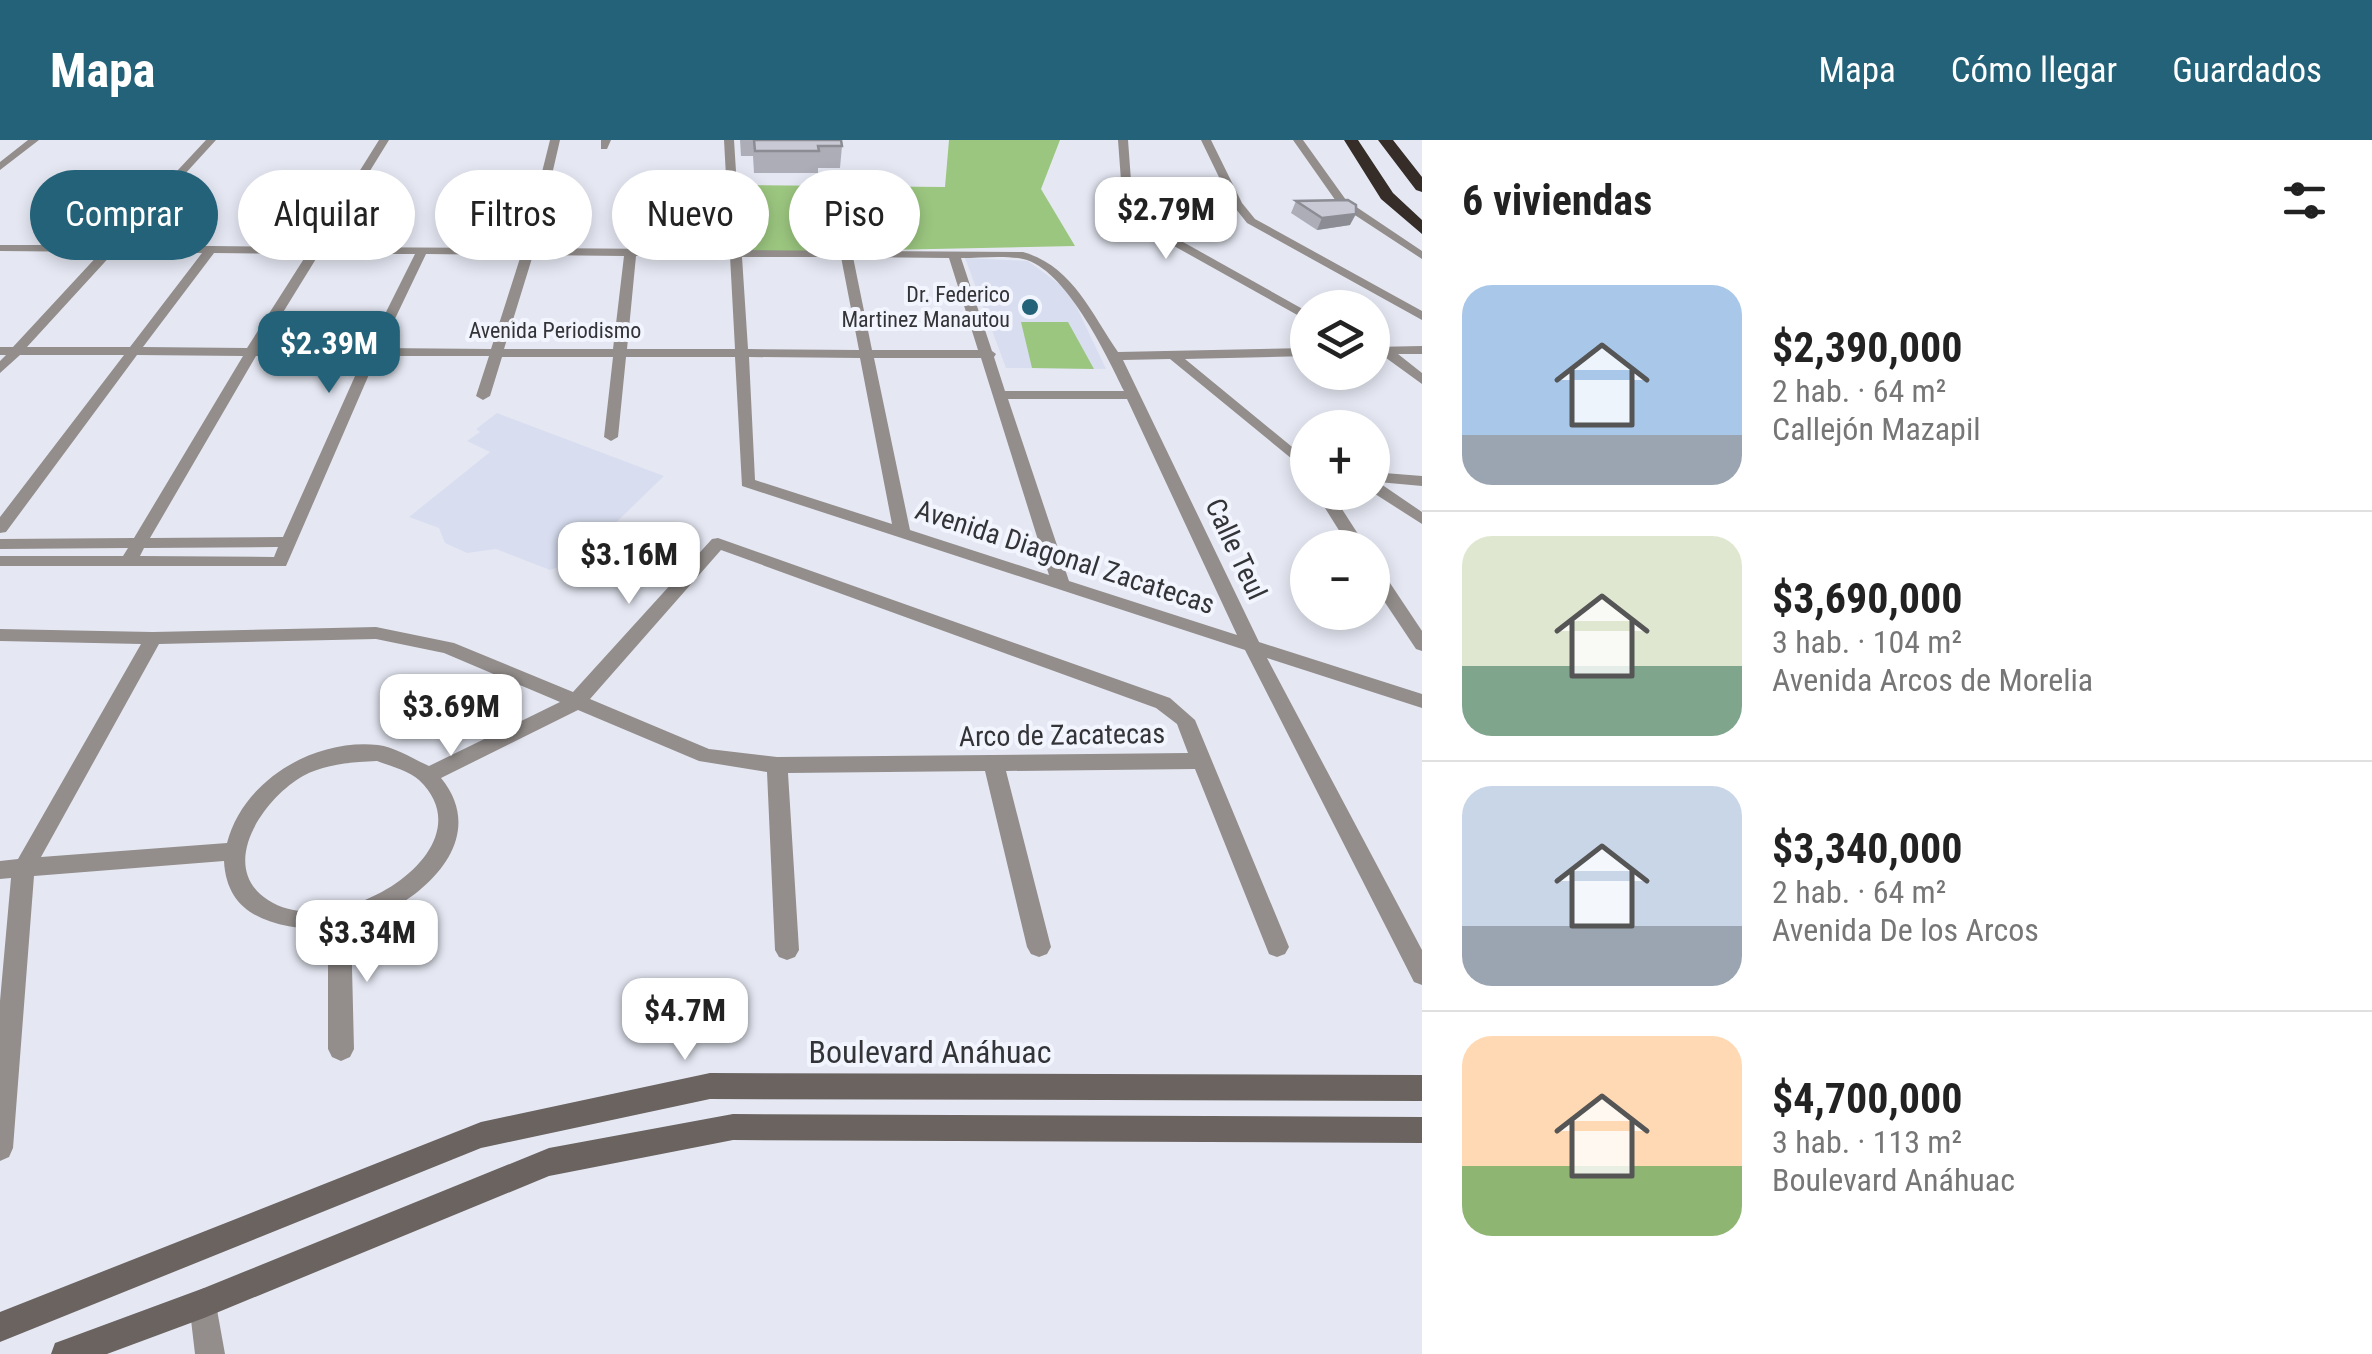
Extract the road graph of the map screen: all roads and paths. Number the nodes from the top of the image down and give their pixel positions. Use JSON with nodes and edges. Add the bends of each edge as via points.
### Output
{"nodes":[{"id":1,"x":34,"y":140,"type":"edge"},
{"id":2,"x":211,"y":140,"type":"edge"},
{"id":3,"x":384,"y":140,"type":"edge"},
{"id":4,"x":555,"y":140,"type":"edge"},
{"id":5,"x":729,"y":140,"type":"edge"},
{"id":6,"x":1123,"y":140,"type":"edge"},
{"id":7,"x":1206,"y":140,"type":"edge"},
{"id":8,"x":1298,"y":140,"type":"edge"},
{"id":9,"x":1351,"y":140,"type":"edge"},
{"id":10,"x":1385,"y":140,"type":"edge"},
{"id":11,"x":0,"y":167,"type":"edge"},
{"id":12,"x":184,"y":170,"type":"edge"},
{"id":13,"x":366,"y":170,"type":"edge"},
{"id":14,"x":548,"y":170,"type":"edge"},
{"id":15,"x":730,"y":170,"type":"edge"},
{"id":16,"x":1422,"y":187,"type":"edge"},
{"id":17,"x":1422,"y":229,"type":"edge"},
{"id":18,"x":1,"y":249,"type":"edge"},
{"id":19,"x":30,"y":249,"type":"edge"},
{"id":20,"x":415,"y":251,"type":"edge"},
{"id":21,"x":422,"y":251,"type":"junction"},
{"id":22,"x":435,"y":251,"type":"edge"},
{"id":23,"x":920,"y":255,"type":"edge"},
{"id":24,"x":954,"y":255,"type":"junction"},
{"id":25,"x":1422,"y":256,"type":"edge"},
{"id":26,"x":101,"y":260,"type":"edge"},
{"id":27,"x":204,"y":260,"type":"edge"},
{"id":28,"x":310,"y":260,"type":"edge"},
{"id":29,"x":526,"y":260,"type":"edge"},
{"id":30,"x":629,"y":260,"type":"edge"},
{"id":31,"x":735,"y":260,"type":"edge"},
{"id":32,"x":847,"y":260,"type":"edge"},
{"id":33,"x":1290,"y":307,"type":"edge"},
{"id":34,"x":1422,"y":316,"type":"edge"},
{"id":35,"x":136,"y":350,"type":"junction"},
{"id":36,"x":252,"y":350,"type":"junction"},
{"id":37,"x":1390,"y":350,"type":"edge"},
{"id":38,"x":1422,"y":350,"type":"edge"},
{"id":39,"x":8,"y":351,"type":"edge"},
{"id":40,"x":373,"y":351,"type":"junction"},
{"id":41,"x":499,"y":352,"type":"junction"},
{"id":42,"x":1290,"y":353,"type":"edge"},
{"id":43,"x":618,"y":354,"type":"junction"},
{"id":44,"x":744,"y":354,"type":"junction"},
{"id":45,"x":865,"y":354,"type":"junction"},
{"id":46,"x":989,"y":354,"type":"junction"},
{"id":47,"x":1114,"y":356,"type":"junction"},
{"id":48,"x":1173,"y":356,"type":"junction"},
{"id":49,"x":1390,"y":358,"type":"edge"},
{"id":50,"x":0,"y":369,"type":"edge"},
{"id":51,"x":1422,"y":380,"type":"edge"},
{"id":52,"x":1000,"y":395,"type":"junction"},
{"id":53,"x":1133,"y":395,"type":"junction"},
{"id":54,"x":483,"y":396,"type":"dead end"},
{"id":55,"x":611,"y":436,"type":"dead end"},
{"id":56,"x":1290,"y":452,"type":"edge"},
{"id":57,"x":1390,"y":478,"type":"edge"},
{"id":58,"x":1422,"y":481,"type":"edge"},
{"id":59,"x":1390,"y":498,"type":"edge"},
{"id":60,"x":1422,"y":520,"type":"edge"},
{"id":61,"x":0,"y":528,"type":"edge"},
{"id":62,"x":902,"y":533,"type":"junction"},
{"id":63,"x":290,"y":542,"type":"junction"},
{"id":64,"x":138,"y":543,"type":"junction"},
{"id":65,"x":0,"y":544,"type":"edge"},
{"id":66,"x":0,"y":561,"type":"edge"},
{"id":67,"x":128,"y":562,"type":"junction"},
{"id":68,"x":1062,"y":587,"type":"junction"},
{"id":69,"x":1390,"y":596,"type":"edge"},
{"id":70,"x":0,"y":636,"type":"edge"},
{"id":71,"x":153,"y":638,"type":"junction"},
{"id":72,"x":1422,"y":645,"type":"edge"},
{"id":73,"x":1252,"y":647,"type":"junction"},
{"id":74,"x":1422,"y":701,"type":"edge"},
{"id":75,"x":575,"y":703,"type":"junction"},
{"id":76,"x":1198,"y":761,"type":"junction"},
{"id":77,"x":777,"y":765,"type":"junction"},
{"id":78,"x":994,"y":765,"type":"junction"},
{"id":79,"x":430,"y":774,"type":"junction"},
{"id":80,"x":233,"y":851,"type":"junction"},
{"id":81,"x":12,"y":870,"type":"edge"},
{"id":82,"x":339,"y":922,"type":"junction"},
{"id":83,"x":1039,"y":948,"type":"dead end"},
{"id":84,"x":1276,"y":948,"type":"dead end"},
{"id":85,"x":787,"y":950,"type":"dead end"},
{"id":86,"x":1422,"y":974,"type":"edge"},
{"id":87,"x":341,"y":1049,"type":"dead end"},
{"id":88,"x":1422,"y":1088,"type":"edge"},
{"id":89,"x":1422,"y":1130,"type":"edge"},
{"id":90,"x":0,"y":1148,"type":"edge"},
{"id":91,"x":204,"y":1303,"type":"junction"},
{"id":92,"x":0,"y":1327,"type":"edge"},
{"id":93,"x":66,"y":1354,"type":"edge"},
{"id":94,"x":210,"y":1354,"type":"edge"}],
"edges":[{"from":1,"to":11,"type":"street"},
{"from":2,"to":12,"type":"street"},
{"from":3,"to":13,"type":"street"},
{"from":4,"to":14,"type":"street"},
{"from":5,"to":15,"type":"street"},
{"from":6,"to":33,"type":"street","via":[[1127,194],[1137,220]]},
{"from":7,"to":34,"type":"street","via":[[1251,221]]},
{"from":8,"to":25,"type":"street","via":[[1342,202]]},
{"from":9,"to":17,"type":"highway","via":[[1387,196]]},
{"from":10,"to":16,"type":"highway"},
{"from":18,"to":19,"type":"street"},
{"from":20,"to":21,"type":"street"},
{"from":21,"to":22,"type":"street"},
{"from":21,"to":40,"type":"street"},
{"from":23,"to":24,"type":"street"},
{"from":24,"to":46,"type":"street"},
{"from":24,"to":47,"type":"street","name":"Calle Teul","via":[[1023,255],[1045,263]]},
{"from":26,"to":39,"type":"street"},
{"from":27,"to":35,"type":"street"},
{"from":28,"to":36,"type":"street"},
{"from":29,"to":41,"type":"street"},
{"from":30,"to":43,"type":"street"},
{"from":31,"to":44,"type":"street"},
{"from":32,"to":45,"type":"street"},
{"from":35,"to":36,"type":"street","name":"Avenida Periodismo"},
{"from":35,"to":39,"type":"street","name":"Avenida Periodismo"},
{"from":35,"to":61,"type":"street"},
{"from":36,"to":40,"type":"street","name":"Avenida Periodismo"},
{"from":36,"to":64,"type":"street"},
{"from":37,"to":38,"type":"street"},
{"from":39,"to":50,"type":"street"},
{"from":40,"to":41,"type":"street","name":"Avenida Periodismo"},
{"from":40,"to":63,"type":"street"},
{"from":41,"to":43,"type":"street","name":"Avenida Periodismo"},
{"from":41,"to":54,"type":"street"},
{"from":42,"to":48,"type":"street"},
{"from":43,"to":44,"type":"street","name":"Avenida Periodismo"},
{"from":43,"to":55,"type":"street"},
{"from":44,"to":45,"type":"street","name":"Avenida Periodismo"},
{"from":44,"to":62,"type":"street","name":"Avenida Diagonal Zacatecas","via":[[748,483]]},
{"from":45,"to":46,"type":"street","name":"Avenida Periodismo"},
{"from":45,"to":62,"type":"street"},
{"from":46,"to":52,"type":"street"},
{"from":47,"to":48,"type":"street"},
{"from":47,"to":53,"type":"street","name":"Calle Teul"},
{"from":48,"to":56,"type":"street"},
{"from":49,"to":51,"type":"street"},
{"from":52,"to":53,"type":"street"},
{"from":52,"to":68,"type":"street"},
{"from":53,"to":73,"type":"street","name":"Calle Teul"},
{"from":57,"to":58,"type":"street"},
{"from":59,"to":60,"type":"street"},
{"from":62,"to":68,"type":"street","name":"Avenida Diagonal Zacatecas"},
{"from":63,"to":64,"type":"street"},
{"from":63,"to":67,"type":"street","via":[[280,562]]},
{"from":64,"to":65,"type":"street"},
{"from":64,"to":67,"type":"street"},
{"from":66,"to":67,"type":"street"},
{"from":68,"to":73,"type":"street","name":"Avenida Diagonal Zacatecas"},
{"from":69,"to":72,"type":"street"},
{"from":70,"to":71,"type":"street","name":"Arco de Zacatecas"},
{"from":71,"to":75,"type":"street","name":"Arco de Zacatecas","via":[[376,633],[448,647]]},
{"from":71,"to":81,"type":"street"},
{"from":73,"to":74,"type":"street","name":"Avenida Diagonal Zacatecas"},
{"from":73,"to":86,"type":"street","name":"Calle Teul"},
{"from":75,"to":76,"type":"street","name":"Arco de Zacatecas","via":[[718,544],[1163,703],[1184,720]]},
{"from":75,"to":77,"type":"street","name":"Arco de Zacatecas","via":[[706,756]]},
{"from":75,"to":79,"type":"street"},
{"from":76,"to":78,"type":"street","name":"Arco de Zacatecas"},
{"from":76,"to":84,"type":"street"},
{"from":77,"to":78,"type":"street","name":"Arco de Zacatecas"},
{"from":77,"to":85,"type":"street"},
{"from":78,"to":83,"type":"street"},
{"from":79,"to":80,"type":"street","via":[[378,753],[314,762],[259,798]]},
{"from":79,"to":82,"type":"street","via":[[450,818],[430,870],[374,911]]},
{"from":80,"to":81,"type":"street"},
{"from":80,"to":82,"type":"street","via":[[236,877],[250,899],[273,915]]},
{"from":81,"to":90,"type":"street"},
{"from":82,"to":87,"type":"street"},
{"from":88,"to":92,"type":"main road","name":"Boulevard Anáhuac","via":[[710,1086],[481,1136]]},
{"from":89,"to":91,"type":"main road","via":[[733,1126],[549,1162]]},
{"from":91,"to":93,"type":"main road"},
{"from":91,"to":94,"type":"street"}]}
